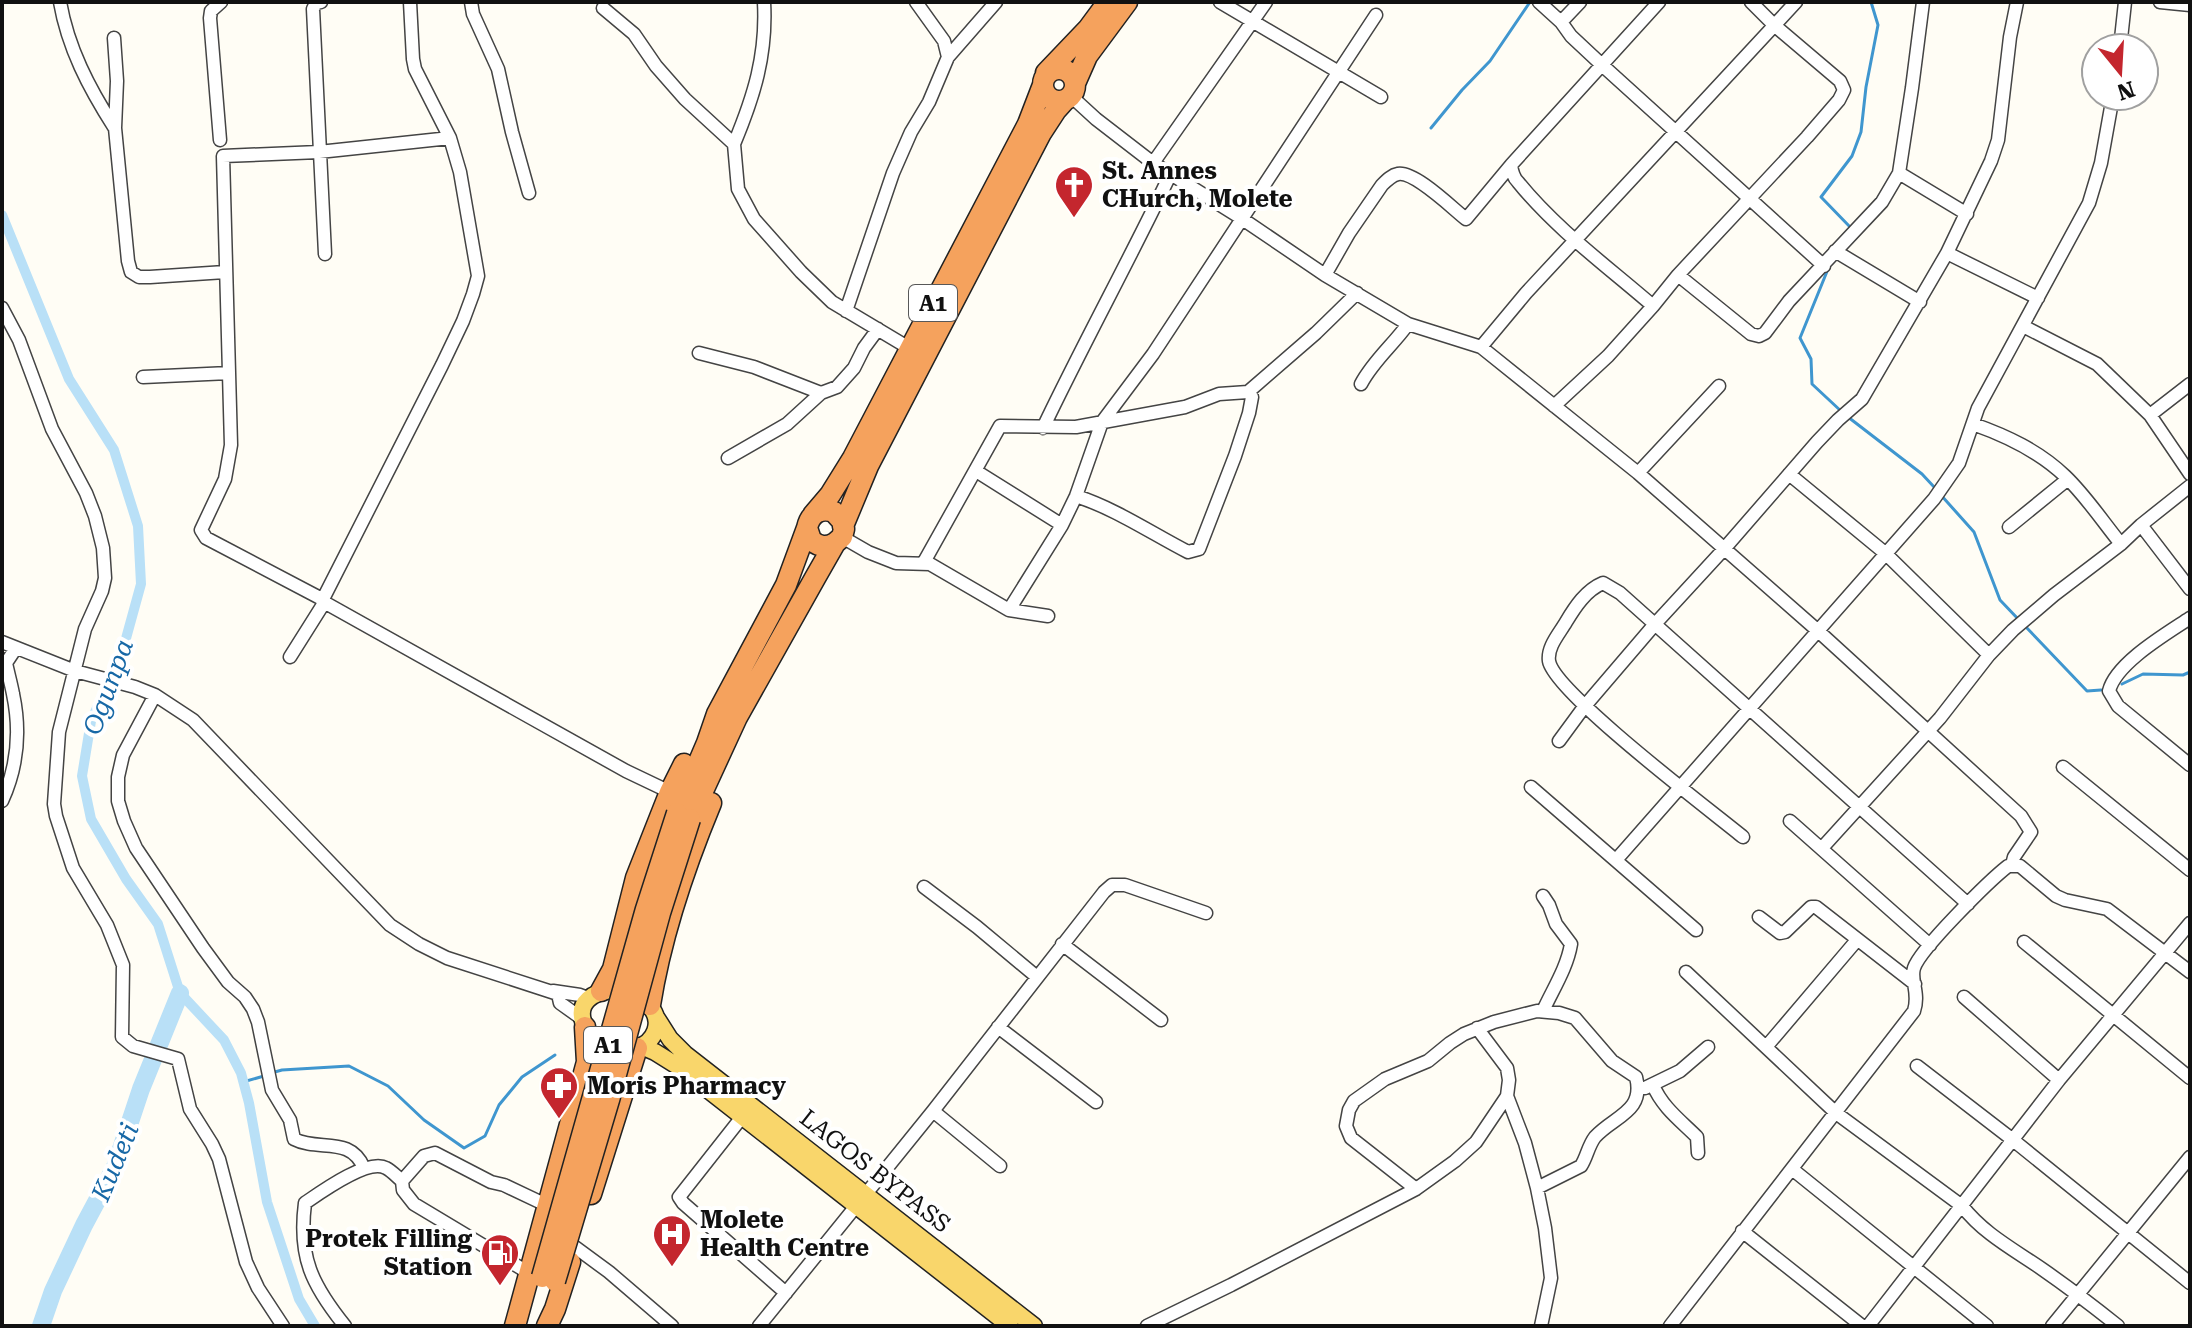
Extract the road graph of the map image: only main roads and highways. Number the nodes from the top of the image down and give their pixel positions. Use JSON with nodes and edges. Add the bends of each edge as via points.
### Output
{"nodes":[{"id":1,"x":1108,"y":2,"type":"edge"},
{"id":2,"x":1127,"y":2,"type":"edge"},
{"id":3,"x":1044,"y":79,"type":"junction"},
{"id":4,"x":1071,"y":93,"type":"junction"},
{"id":5,"x":810,"y":522,"type":"junction"},
{"id":6,"x":840,"y":536,"type":"junction"},
{"id":7,"x":727,"y":716,"type":"junction"},
{"id":8,"x":595,"y":995,"type":"junction"},
{"id":9,"x":653,"y":1011,"type":"junction"},
{"id":10,"x":583,"y":1022,"type":"junction"},
{"id":11,"x":639,"y":1047,"type":"junction"},
{"id":12,"x":860,"y":1200,"type":"junction"},
{"id":13,"x":537,"y":1276,"type":"junction"},
{"id":14,"x":547,"y":1325,"type":"edge"},
{"id":15,"x":515,"y":1326,"type":"edge"},
{"id":16,"x":524,"y":1326,"type":"edge"},
{"id":17,"x":1010,"y":1326,"type":"edge"},
{"id":18,"x":1034,"y":1326,"type":"edge"}],
"edges":[{"from":1,"to":3,"type":"highway","number":"A1"},
{"from":2,"to":4,"type":"highway","number":"A1","via":[[1087,56]]},
{"from":3,"to":4,"type":"highway","via":[[1066,70]]},
{"from":3,"to":5,"type":"highway","number":"A1","via":[[1028,124],[842,477]]},
{"from":4,"to":6,"type":"highway","number":"A1","via":[[1041,133],[868,466]]},
{"from":5,"to":6,"type":"highway","via":[[816,544],[828,547]]},
{"from":5,"to":6,"type":"highway","via":[[822,511],[834,512]]},
{"from":5,"to":7,"type":"highway","number":"A1"},
{"from":6,"to":7,"type":"highway","number":"A1"},
{"from":7,"to":8,"type":"highway","via":[[692,750],[670,792],[636,878],[613,969]]},
{"from":7,"to":9,"type":"highway","via":[[726,767],[675,899],[654,979]]},
{"from":7,"to":13,"type":"highway","number":"A1","bridge":true,"via":[[646,909]]},
{"from":8,"to":9,"type":"main road","via":[[625,992]]},
{"from":8,"to":10,"type":"main road","via":[[582,1008]]},
{"from":9,"to":11,"type":"main road","via":[[656,1029]]},
{"from":9,"to":12,"type":"main road","name":"LAGOS BYPASS","via":[[685,1054]]},
{"from":10,"to":11,"type":"main road","via":[[605,1045]]},
{"from":10,"to":13,"type":"highway","via":[[587,1062]]},
{"from":11,"to":12,"type":"main road","name":"LAGOS BYPASS","via":[[666,1058]]},
{"from":11,"to":14,"type":"highway"},
{"from":12,"to":17,"type":"main road","name":"LAGOS BYPASS"},
{"from":12,"to":18,"type":"main road","name":"LAGOS BYPASS"},
{"from":13,"to":14,"type":"highway","number":"A1"},
{"from":13,"to":15,"type":"highway"},
{"from":13,"to":16,"type":"highway","number":"A1"}]}
